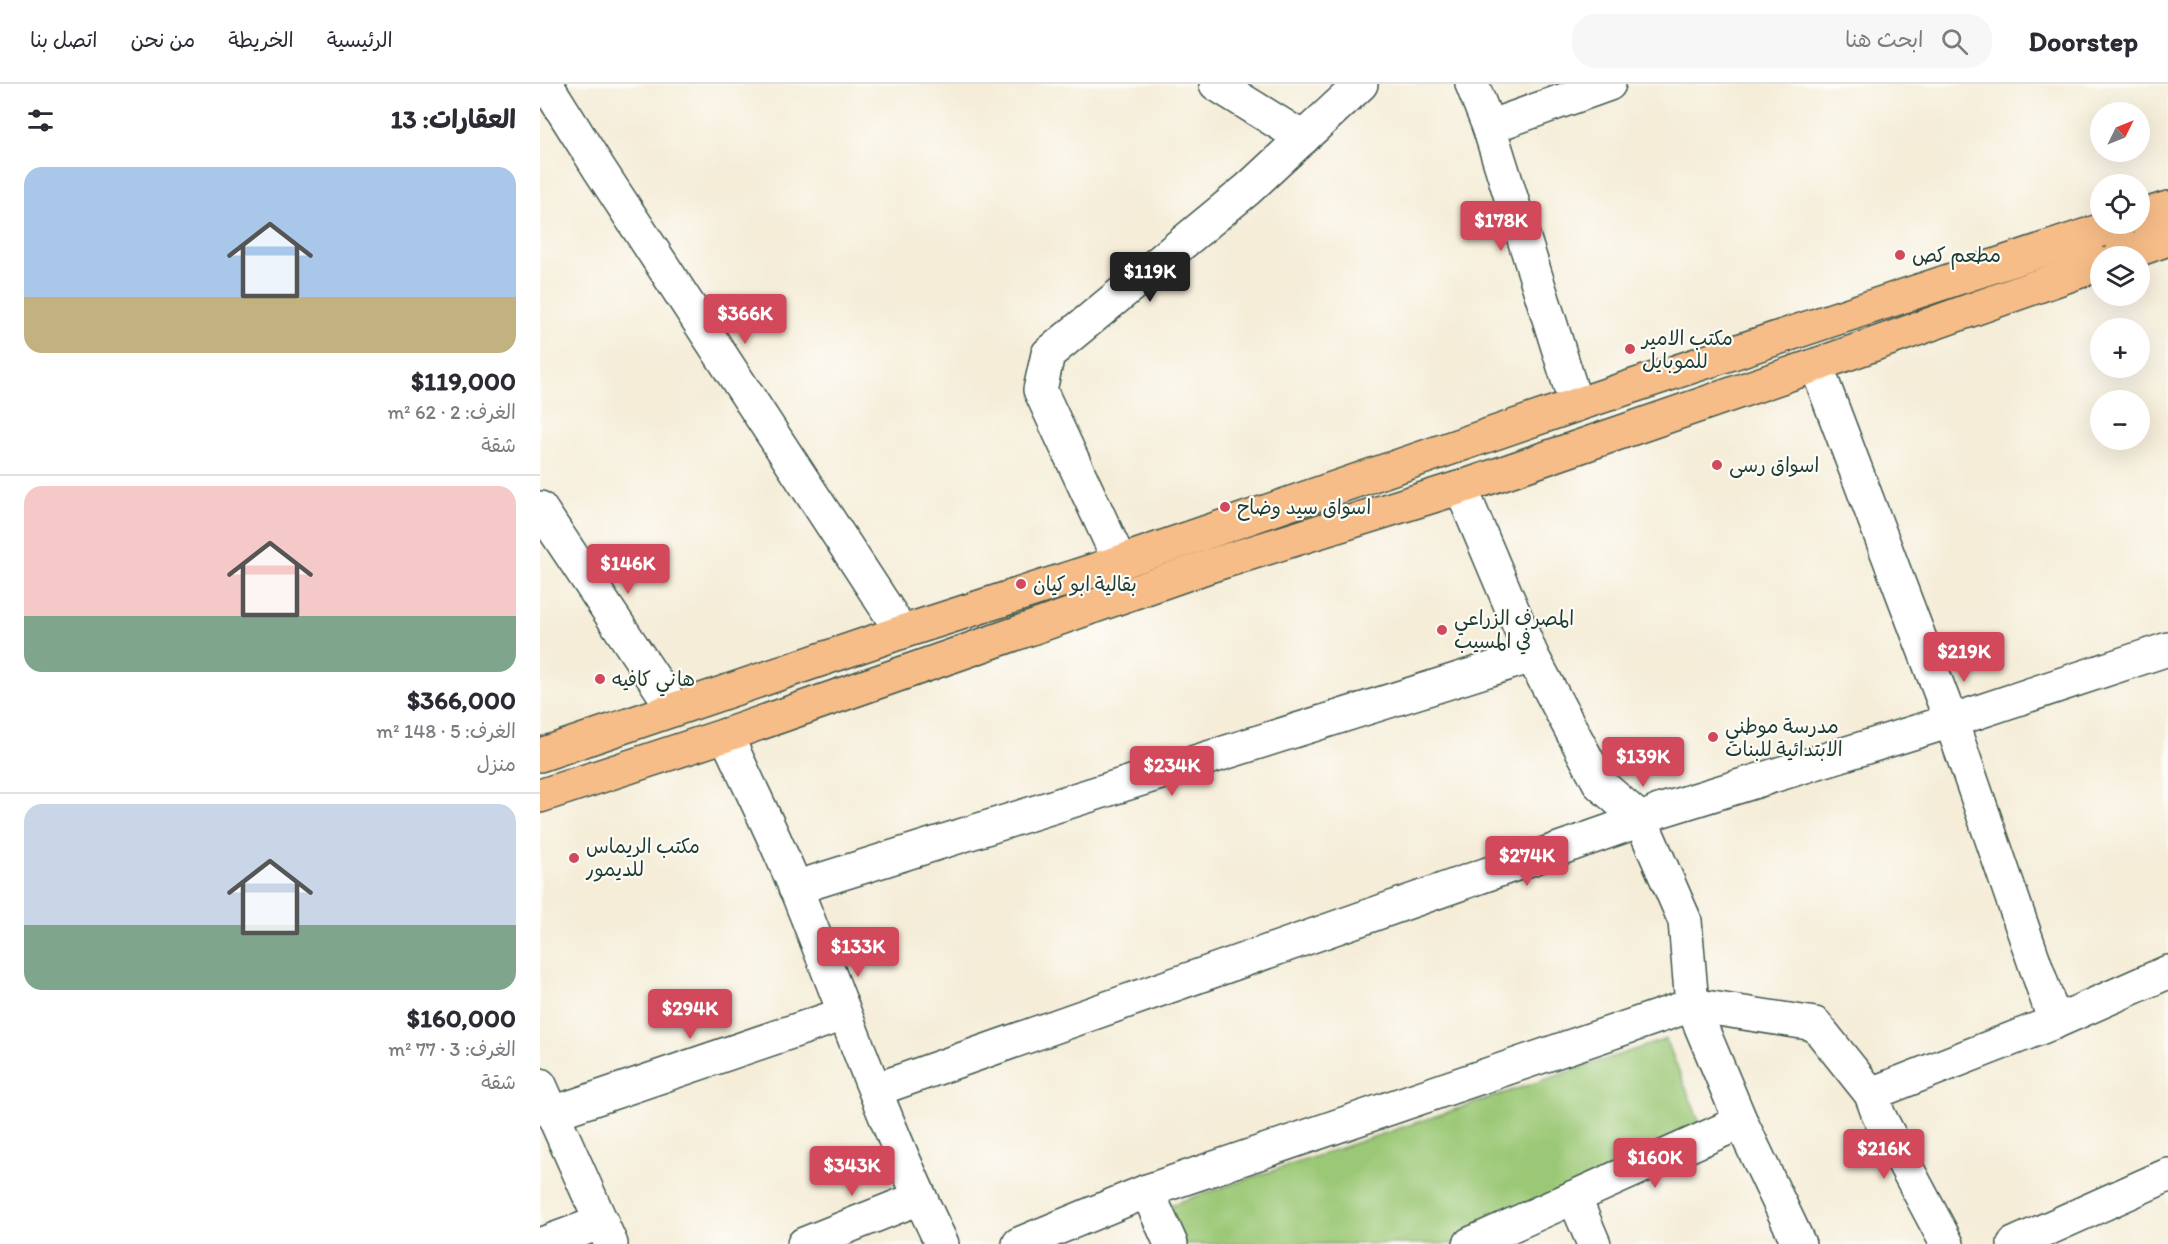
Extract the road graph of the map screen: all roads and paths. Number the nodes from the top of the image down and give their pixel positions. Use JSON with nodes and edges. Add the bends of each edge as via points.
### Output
{"nodes":[{"id":1,"x":546,"y":84,"type":"edge"},
{"id":2,"x":1216,"y":84,"type":"edge"},
{"id":3,"x":1360,"y":84,"type":"edge"},
{"id":4,"x":1472,"y":84,"type":"edge"},
{"id":5,"x":1609,"y":84,"type":"edge"},
{"id":6,"x":1489,"y":127,"type":"junction"},
{"id":7,"x":1303,"y":138,"type":"junction"},
{"id":8,"x":2168,"y":208,"type":"edge"},
{"id":9,"x":2150,"y":214,"type":"edge"},
{"id":10,"x":2090,"y":234,"type":"edge"},
{"id":11,"x":2168,"y":239,"type":"edge"},
{"id":12,"x":2148,"y":246,"type":"edge"},
{"id":13,"x":2090,"y":268,"type":"edge"},
{"id":14,"x":1816,"y":365,"type":"junction"},
{"id":15,"x":1576,"y":405,"type":"junction"},
{"id":16,"x":1461,"y":488,"type":"junction"},
{"id":17,"x":544,"y":524,"type":"edge"},
{"id":18,"x":1120,"y":562,"type":"junction"},
{"id":19,"x":902,"y":632,"type":"junction"},
{"id":20,"x":2168,"y":649,"type":"edge"},
{"id":21,"x":1532,"y":656,"type":"junction"},
{"id":22,"x":674,"y":710,"type":"junction"},
{"id":23,"x":1951,"y":721,"type":"junction"},
{"id":24,"x":726,"y":735,"type":"junction"},
{"id":25,"x":540,"y":755,"type":"edge"},
{"id":26,"x":540,"y":796,"type":"edge"},
{"id":27,"x":1641,"y":820,"type":"junction"},
{"id":28,"x":795,"y":888,"type":"junction"},
{"id":29,"x":2168,"y":972,"type":"edge"},
{"id":30,"x":1692,"y":1005,"type":"junction"},
{"id":31,"x":844,"y":1014,"type":"junction"},
{"id":32,"x":2055,"y":1022,"type":"junction"},
{"id":33,"x":875,"y":1090,"type":"junction"},
{"id":34,"x":1871,"y":1094,"type":"junction"},
{"id":35,"x":546,"y":1099,"type":"edge"},
{"id":36,"x":1742,"y":1122,"type":"junction"},
{"id":37,"x":2168,"y":1175,"type":"edge"},
{"id":38,"x":1148,"y":1191,"type":"junction"},
{"id":39,"x":1574,"y":1197,"type":"junction"},
{"id":40,"x":919,"y":1198,"type":"junction"},
{"id":41,"x":607,"y":1233,"type":"edge"},
{"id":42,"x":542,"y":1244,"type":"edge"},
{"id":43,"x":804,"y":1244,"type":"edge"},
{"id":44,"x":942,"y":1244,"type":"edge"},
{"id":45,"x":1018,"y":1244,"type":"edge"},
{"id":46,"x":1171,"y":1244,"type":"edge"},
{"id":47,"x":1470,"y":1244,"type":"edge"},
{"id":48,"x":1594,"y":1244,"type":"edge"},
{"id":49,"x":1799,"y":1244,"type":"edge"},
{"id":50,"x":1947,"y":1244,"type":"edge"},
{"id":51,"x":2014,"y":1244,"type":"edge"}],
"edges":[{"from":1,"to":19,"type":"street"},
{"from":2,"to":7,"type":"street"},
{"from":3,"to":7,"type":"street"},
{"from":4,"to":6,"type":"street"},
{"from":5,"to":6,"type":"street"},
{"from":6,"to":15,"type":"street"},
{"from":7,"to":18,"type":"street","via":[[1248,189],[1048,354],[1040,390]]},
{"from":8,"to":9,"type":"main road"},
{"from":10,"to":15,"type":"main road"},
{"from":11,"to":12,"type":"main road"},
{"from":13,"to":14,"type":"main road"},
{"from":14,"to":16,"type":"main road"},
{"from":14,"to":23,"type":"street"},
{"from":15,"to":18,"type":"main road"},
{"from":16,"to":21,"type":"street"},
{"from":16,"to":24,"type":"main road","via":[[1209,566]]},
{"from":17,"to":22,"type":"street"},
{"from":18,"to":19,"type":"main road"},
{"from":19,"to":22,"type":"main road"},
{"from":20,"to":23,"type":"street"},
{"from":21,"to":27,"type":"street","via":[[1600,784]]},
{"from":21,"to":28,"type":"street"},
{"from":22,"to":25,"type":"main road"},
{"from":23,"to":27,"type":"street","via":[[1670,807]]},
{"from":23,"to":32,"type":"street"},
{"from":24,"to":26,"type":"main road"},
{"from":24,"to":28,"type":"street"},
{"from":27,"to":30,"type":"street","via":[[1685,921]]},
{"from":27,"to":33,"type":"street"},
{"from":28,"to":31,"type":"street"},
{"from":29,"to":32,"type":"street"},
{"from":30,"to":34,"type":"street","via":[[1815,1024]]},
{"from":30,"to":36,"type":"street"},
{"from":30,"to":38,"type":"street"},
{"from":31,"to":33,"type":"street"},
{"from":31,"to":35,"type":"street"},
{"from":32,"to":34,"type":"street"},
{"from":33,"to":40,"type":"street"},
{"from":34,"to":50,"type":"street"},
{"from":35,"to":41,"type":"street"},
{"from":36,"to":39,"type":"street"},
{"from":36,"to":49,"type":"street"},
{"from":37,"to":51,"type":"street"},
{"from":38,"to":45,"type":"street"},
{"from":38,"to":46,"type":"street"},
{"from":39,"to":47,"type":"street"},
{"from":39,"to":48,"type":"street"},
{"from":40,"to":43,"type":"street"},
{"from":40,"to":44,"type":"street"},
{"from":41,"to":42,"type":"street"}]}
